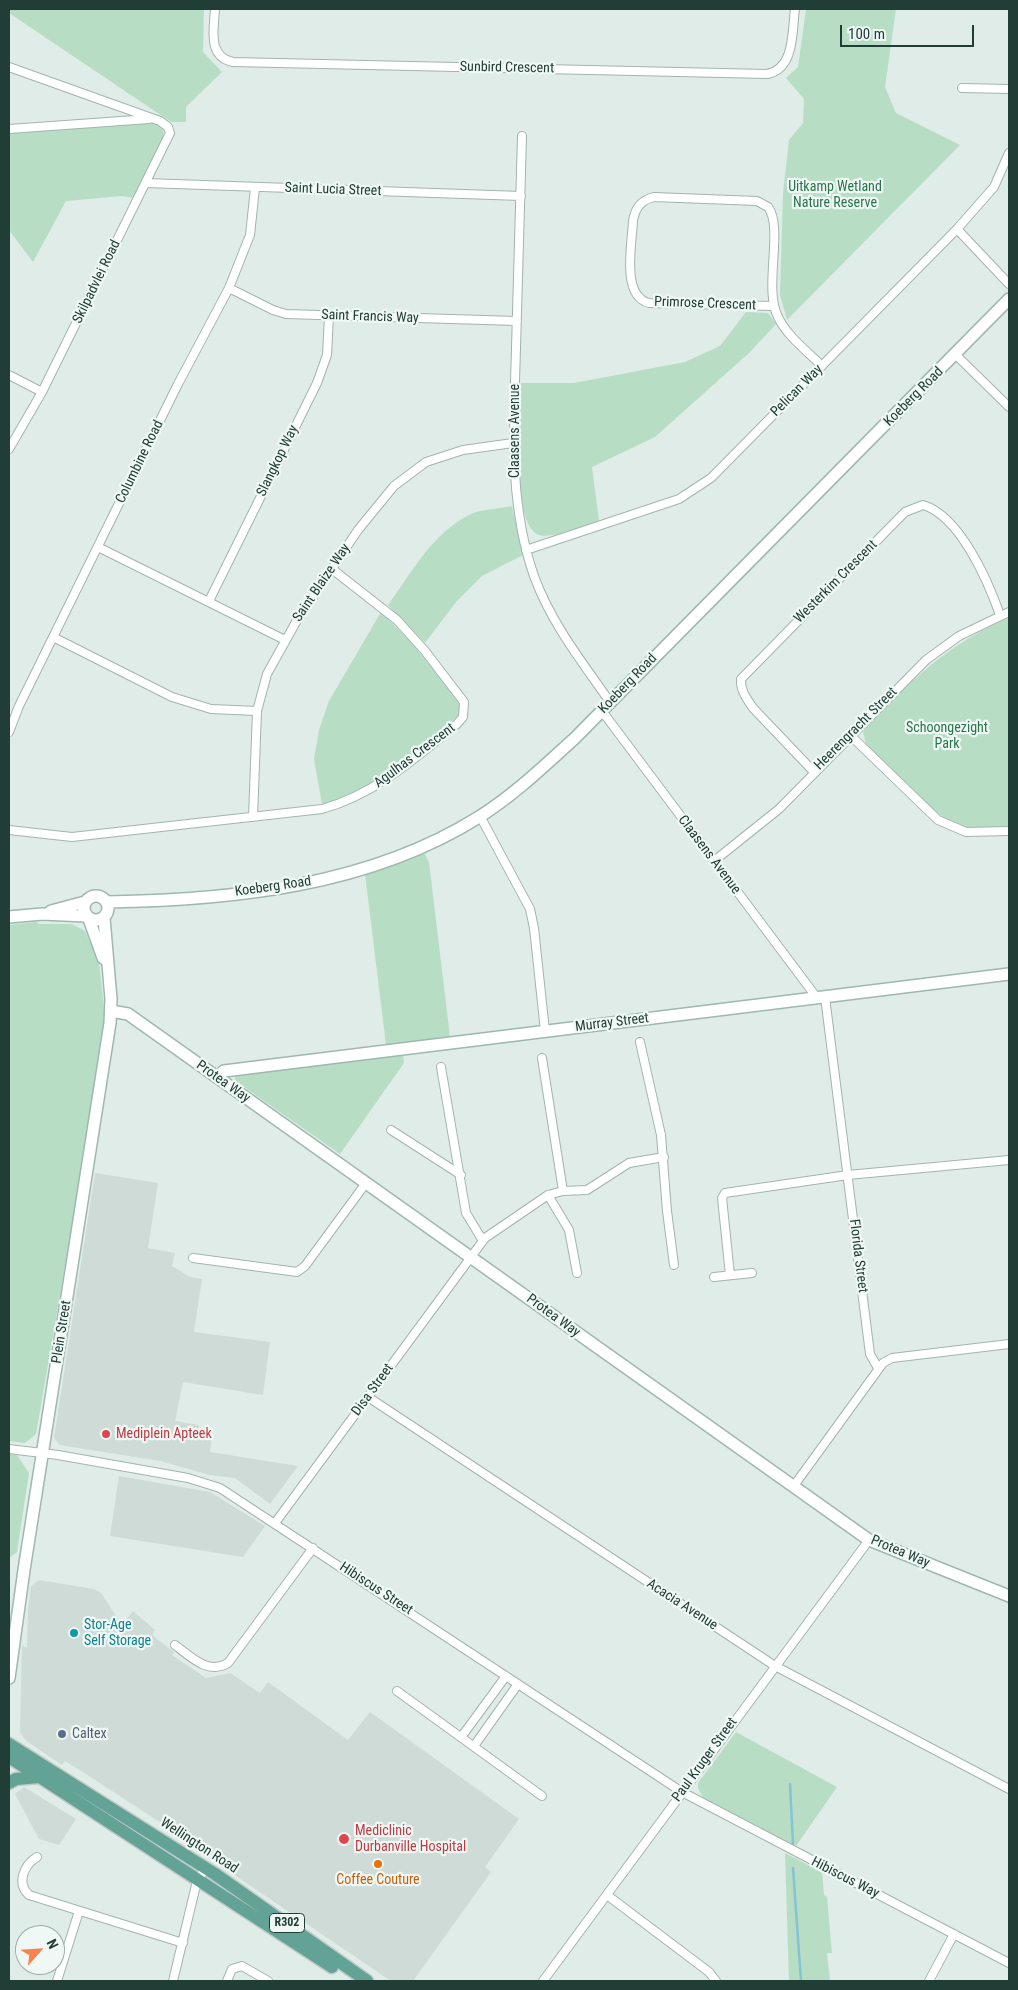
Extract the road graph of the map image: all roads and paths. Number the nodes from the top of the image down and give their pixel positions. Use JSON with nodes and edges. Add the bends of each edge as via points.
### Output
{"nodes":[{"id":1,"x":214,"y":9,"type":"edge"},
{"id":2,"x":795,"y":9,"type":"edge"},
{"id":3,"x":9,"y":67,"type":"edge"},
{"id":4,"x":962,"y":88,"type":"dead end"},
{"id":5,"x":1009,"y":89,"type":"edge"},
{"id":6,"x":154,"y":119,"type":"junction"},
{"id":7,"x":9,"y":129,"type":"edge"},
{"id":8,"x":522,"y":136,"type":"dead end"},
{"id":9,"x":1009,"y":153,"type":"edge"},
{"id":10,"x":146,"y":183,"type":"junction"},
{"id":11,"x":255,"y":188,"type":"junction"},
{"id":12,"x":521,"y":196,"type":"junction"},
{"id":13,"x":957,"y":229,"type":"junction"},
{"id":14,"x":1009,"y":284,"type":"edge"},
{"id":15,"x":229,"y":288,"type":"junction"},
{"id":16,"x":1009,"y":299,"type":"edge"},
{"id":17,"x":774,"y":306,"type":"junction"},
{"id":18,"x":330,"y":316,"type":"junction"},
{"id":19,"x":517,"y":322,"type":"junction"},
{"id":20,"x":956,"y":355,"type":"junction"},
{"id":21,"x":822,"y":366,"type":"junction"},
{"id":22,"x":9,"y":375,"type":"edge"},
{"id":23,"x":42,"y":392,"type":"junction"},
{"id":24,"x":1009,"y":407,"type":"edge"},
{"id":25,"x":513,"y":443,"type":"junction"},
{"id":26,"x":9,"y":449,"type":"edge"},
{"id":27,"x":98,"y":547,"type":"junction"},
{"id":28,"x":526,"y":550,"type":"junction"},
{"id":29,"x":332,"y":568,"type":"junction"},
{"id":30,"x":208,"y":601,"type":"junction"},
{"id":31,"x":1009,"y":612,"type":"edge"},
{"id":32,"x":1000,"y":615,"type":"junction"},
{"id":33,"x":53,"y":637,"type":"junction"},
{"id":34,"x":285,"y":640,"type":"junction"},
{"id":35,"x":610,"y":702,"type":"junction"},
{"id":36,"x":602,"y":711,"type":"junction"},
{"id":37,"x":258,"y":712,"type":"junction"},
{"id":38,"x":9,"y":732,"type":"edge"},
{"id":39,"x":850,"y":736,"type":"junction"},
{"id":40,"x":814,"y":772,"type":"junction"},
{"id":41,"x":480,"y":816,"type":"junction"},
{"id":42,"x":254,"y":817,"type":"junction"},
{"id":43,"x":9,"y":830,"type":"edge"},
{"id":44,"x":1009,"y":831,"type":"edge"},
{"id":45,"x":714,"y":860,"type":"junction"},
{"id":46,"x":85,"y":902,"type":"junction"},
{"id":47,"x":107,"y":902,"type":"junction"},
{"id":48,"x":152,"y":902,"type":"junction"},
{"id":49,"x":42,"y":914,"type":"junction"},
{"id":50,"x":105,"y":916,"type":"junction"},
{"id":51,"x":9,"y":917,"type":"edge"},
{"id":52,"x":88,"y":917,"type":"junction"},
{"id":53,"x":1009,"y":974,"type":"edge"},
{"id":54,"x":111,"y":986,"type":"junction"},
{"id":55,"x":821,"y":998,"type":"junction"},
{"id":56,"x":111,"y":1012,"type":"junction"},
{"id":57,"x":545,"y":1031,"type":"junction"},
{"id":58,"x":640,"y":1042,"type":"dead end"},
{"id":59,"x":542,"y":1058,"type":"dead end"},
{"id":60,"x":440,"y":1067,"type":"dead end"},
{"id":61,"x":217,"y":1077,"type":"junction"},
{"id":62,"x":391,"y":1130,"type":"dead end"},
{"id":63,"x":664,"y":1158,"type":"junction"},
{"id":64,"x":1009,"y":1160,"type":"edge"},
{"id":65,"x":461,"y":1175,"type":"junction"},
{"id":66,"x":848,"y":1176,"type":"junction"},
{"id":67,"x":366,"y":1183,"type":"junction"},
{"id":68,"x":563,"y":1191,"type":"junction"},
{"id":69,"x":548,"y":1195,"type":"junction"},
{"id":70,"x":483,"y":1241,"type":"junction"},
{"id":71,"x":193,"y":1258,"type":"dead end"},
{"id":72,"x":471,"y":1258,"type":"junction"},
{"id":73,"x":674,"y":1265,"type":"dead end"},
{"id":74,"x":578,"y":1273,"type":"dead end"},
{"id":75,"x":752,"y":1273,"type":"dead end"},
{"id":76,"x":730,"y":1275,"type":"junction"},
{"id":77,"x":714,"y":1277,"type":"dead end"},
{"id":78,"x":1009,"y":1344,"type":"edge"},
{"id":79,"x":878,"y":1368,"type":"junction"},
{"id":80,"x":368,"y":1398,"type":"junction"},
{"id":81,"x":9,"y":1449,"type":"edge"},
{"id":82,"x":43,"y":1454,"type":"junction"},
{"id":83,"x":793,"y":1487,"type":"junction"},
{"id":84,"x":275,"y":1523,"type":"junction"},
{"id":85,"x":869,"y":1540,"type":"junction"},
{"id":86,"x":313,"y":1548,"type":"junction"},
{"id":87,"x":1009,"y":1596,"type":"edge"},
{"id":88,"x":175,"y":1645,"type":"dead end"},
{"id":89,"x":775,"y":1666,"type":"junction"},
{"id":90,"x":506,"y":1676,"type":"junction"},
{"id":91,"x":9,"y":1678,"type":"edge"},
{"id":92,"x":518,"y":1684,"type":"junction"},
{"id":93,"x":397,"y":1691,"type":"dead end"},
{"id":94,"x":462,"y":1736,"type":"junction"},
{"id":95,"x":9,"y":1744,"type":"edge"},
{"id":96,"x":474,"y":1746,"type":"junction"},
{"id":97,"x":9,"y":1757,"type":"edge"},
{"id":98,"x":39,"y":1776,"type":"junction"},
{"id":99,"x":9,"y":1783,"type":"edge"},
{"id":100,"x":1009,"y":1789,"type":"edge"},
{"id":101,"x":682,"y":1792,"type":"junction"},
{"id":102,"x":542,"y":1796,"type":"dead end"},
{"id":103,"x":38,"y":1857,"type":"dead end"},
{"id":104,"x":210,"y":1871,"type":"junction"},
{"id":105,"x":200,"y":1886,"type":"junction"},
{"id":106,"x":607,"y":1895,"type":"junction"},
{"id":107,"x":79,"y":1911,"type":"junction"},
{"id":108,"x":954,"y":1934,"type":"junction"},
{"id":109,"x":183,"y":1943,"type":"junction"},
{"id":110,"x":1009,"y":1962,"type":"edge"},
{"id":111,"x":58,"y":1981,"type":"edge"},
{"id":112,"x":173,"y":1981,"type":"edge"},
{"id":113,"x":227,"y":1981,"type":"edge"},
{"id":114,"x":268,"y":1981,"type":"edge"},
{"id":115,"x":354,"y":1981,"type":"edge"},
{"id":116,"x":367,"y":1981,"type":"edge"},
{"id":117,"x":543,"y":1981,"type":"edge"},
{"id":118,"x":716,"y":1981,"type":"edge"},
{"id":119,"x":929,"y":1981,"type":"edge"}],
"edges":[{"from":1,"to":2,"type":"street","name":"Sunbird Crescent","via":[[215,49],[224,59],[233,62],[767,74],[781,68],[788,59]]},
{"from":3,"to":6,"type":"street"},
{"from":4,"to":5,"type":"street"},
{"from":6,"to":7,"type":"street"},
{"from":6,"to":10,"type":"street","name":"Skilpadvlei Road","via":[[166,124],[170,132]]},
{"from":8,"to":12,"type":"street","name":"Claasens Avenue"},
{"from":9,"to":13,"type":"street","name":"Pelican Way","via":[[994,187]]},
{"from":10,"to":11,"type":"street","name":"Saint Lucia Street"},
{"from":10,"to":23,"type":"street","name":"Skilpadvlei Road"},
{"from":11,"to":12,"type":"street","name":"Saint Lucia Street"},
{"from":11,"to":15,"type":"street","name":"Columbine Road","via":[[250,235]]},
{"from":12,"to":19,"type":"street","name":"Claasens Avenue"},
{"from":13,"to":14,"type":"street"},
{"from":13,"to":21,"type":"street","name":"Pelican Way"},
{"from":15,"to":18,"type":"street","name":"Saint Francis Way","via":[[286,314]]},
{"from":15,"to":27,"type":"street","name":"Columbine Road"},
{"from":16,"to":20,"type":"street","name":"Koeberg Road"},
{"from":17,"to":17,"type":"street","name":"Primrose Crescent","via":[[773,220],[771,210],[764,204],[757,201],[654,197],[639,204],[633,221],[631,281],[641,301]]},
{"from":17,"to":21,"type":"street","name":"Primrose Crescent","via":[[784,326]]},
{"from":18,"to":19,"type":"street","name":"Saint Francis Way"},
{"from":18,"to":30,"type":"street","name":"Slangkop Way","via":[[327,355],[317,383]]},
{"from":19,"to":25,"type":"street","name":"Claasens Avenue"},
{"from":20,"to":24,"type":"street"},
{"from":20,"to":35,"type":"street","name":"Koeberg Road"},
{"from":21,"to":28,"type":"street","name":"Pelican Way","via":[[716,473],[696,489],[650,511]]},
{"from":22,"to":23,"type":"street"},
{"from":23,"to":26,"type":"street","name":"Skilpadvlei Road"},
{"from":25,"to":28,"type":"street","name":"Claasens Avenue","via":[[514,480]]},
{"from":25,"to":29,"type":"street","name":"Saint Blaize Way","via":[[442,455],[411,472],[379,503]]},
{"from":27,"to":30,"type":"street"},
{"from":27,"to":33,"type":"street","name":"Columbine Road"},
{"from":28,"to":35,"type":"street","name":"Claasens Avenue","via":[[547,607],[565,639]]},
{"from":29,"to":34,"type":"street","name":"Saint Blaize Way"},
{"from":29,"to":42,"type":"street","name":"Agulhas Crescent","via":[[385,609],[417,641],[462,698],[465,707],[463,717],[390,778],[357,797],[311,811]]},
{"from":30,"to":34,"type":"street"},
{"from":31,"to":32,"type":"street","name":"Heerengracht Street"},
{"from":32,"to":39,"type":"street","name":"Heerengracht Street","via":[[959,636],[926,660]]},
{"from":32,"to":40,"type":"street","name":"Westerkim Crescent","via":[[976,557],[937,512],[923,505],[905,512],[741,679],[745,696],[753,708]]},
{"from":33,"to":37,"type":"street","via":[[186,702],[211,708]]},
{"from":33,"to":38,"type":"street","name":"Columbine Road"},
{"from":34,"to":37,"type":"street","name":"Saint Blaize Way","via":[[267,674]]},
{"from":35,"to":36,"type":"street","name":"Koeberg Road"},
{"from":36,"to":41,"type":"street","name":"Koeberg Road","via":[[522,786]]},
{"from":36,"to":45,"type":"street","name":"Claasens Avenue"},
{"from":37,"to":42,"type":"street","name":"Saint Blaize Way"},
{"from":39,"to":40,"type":"street","name":"Heerengracht Street"},
{"from":39,"to":44,"type":"street","via":[[938,820],[966,832]]},
{"from":40,"to":45,"type":"street","name":"Heerengracht Street","via":[[779,809]]},
{"from":41,"to":48,"type":"street","name":"Koeberg Road","via":[[429,845],[358,871],[260,890]]},
{"from":41,"to":57,"type":"street","via":[[530,909]]},
{"from":42,"to":43,"type":"street","via":[[72,837]]},
{"from":45,"to":55,"type":"street","name":"Claasens Avenue"},
{"from":46,"to":47,"type":"street","via":[[96,896]]},
{"from":46,"to":49,"type":"street"},
{"from":46,"to":52,"type":"street","via":[[83,908]]},
{"from":47,"to":48,"type":"street","name":"Koeberg Road"},
{"from":47,"to":50,"type":"street"},
{"from":48,"to":50,"type":"street","name":"Koeberg Road"},
{"from":49,"to":51,"type":"street"},
{"from":49,"to":52,"type":"street"},
{"from":50,"to":52,"type":"street","via":[[97,920]]},
{"from":50,"to":54,"type":"street","name":"Plein Street"},
{"from":52,"to":54,"type":"street","name":"Plein Street"},
{"from":53,"to":55,"type":"street","name":"Murray Street"},
{"from":54,"to":56,"type":"street","name":"Plein Street"},
{"from":55,"to":57,"type":"street","name":"Murray Street"},
{"from":55,"to":66,"type":"street","name":"Florida Street"},
{"from":56,"to":61,"type":"street","name":"Protea Way","via":[[128,1014]]},
{"from":56,"to":82,"type":"street","name":"Plein Street"},
{"from":57,"to":61,"type":"street","name":"Murray Street","via":[[224,1071]]},
{"from":58,"to":63,"type":"street"},
{"from":59,"to":68,"type":"street"},
{"from":60,"to":65,"type":"street"},
{"from":61,"to":67,"type":"street","name":"Protea Way"},
{"from":62,"to":65,"type":"street"},
{"from":63,"to":68,"type":"street","name":"Disa Street","via":[[629,1163],[587,1190]]},
{"from":63,"to":73,"type":"street"},
{"from":64,"to":66,"type":"street"},
{"from":65,"to":70,"type":"street","via":[[466,1214]]},
{"from":66,"to":76,"type":"street","via":[[727,1193],[722,1198]]},
{"from":66,"to":79,"type":"street","name":"Florida Street","via":[[870,1354]]},
{"from":67,"to":71,"type":"street","via":[[305,1266],[297,1272]]},
{"from":67,"to":72,"type":"street","name":"Protea Way"},
{"from":68,"to":69,"type":"street","name":"Disa Street"},
{"from":69,"to":70,"type":"street","name":"Disa Street","via":[[494,1230]]},
{"from":69,"to":74,"type":"street","via":[[569,1230]]},
{"from":70,"to":72,"type":"street","name":"Disa Street"},
{"from":72,"to":80,"type":"street","name":"Disa Street"},
{"from":72,"to":83,"type":"street","name":"Protea Way"},
{"from":75,"to":76,"type":"street"},
{"from":76,"to":77,"type":"street"},
{"from":78,"to":79,"type":"street","via":[[892,1358]]},
{"from":79,"to":83,"type":"street"},
{"from":80,"to":84,"type":"street","name":"Disa Street"},
{"from":80,"to":89,"type":"street","name":"Acacia Avenue"},
{"from":81,"to":82,"type":"street","name":"Hibiscus Street"},
{"from":82,"to":84,"type":"street","name":"Hibiscus Street","via":[[202,1481],[228,1493]]},
{"from":82,"to":91,"type":"street","name":"Plein Street"},
{"from":83,"to":85,"type":"street","name":"Protea Way"},
{"from":84,"to":86,"type":"street","name":"Hibiscus Street"},
{"from":85,"to":87,"type":"street","name":"Protea Way"},
{"from":85,"to":89,"type":"street","name":"Paul Kruger Street"},
{"from":86,"to":88,"type":"street","via":[[228,1662],[215,1667],[206,1666]]},
{"from":86,"to":90,"type":"street","name":"Hibiscus Street"},
{"from":89,"to":100,"type":"street","name":"Acacia Avenue"},
{"from":89,"to":101,"type":"street","name":"Paul Kruger Street"},
{"from":90,"to":92,"type":"street","name":"Hibiscus Street"},
{"from":90,"to":94,"type":"street"},
{"from":92,"to":96,"type":"street"},
{"from":92,"to":101,"type":"street","name":"Hibiscus Street"},
{"from":93,"to":94,"type":"street"},
{"from":94,"to":96,"type":"street"},
{"from":95,"to":104,"type":"main road","name":"Wellington Road","number":"R302"},
{"from":96,"to":102,"type":"street"},
{"from":97,"to":98,"type":"main road","number":"R302"},
{"from":98,"to":99,"type":"main road"},
{"from":98,"to":105,"type":"main road","number":"R302"},
{"from":101,"to":106,"type":"street","name":"Paul Kruger Street"},
{"from":101,"to":108,"type":"street","name":"Hibiscus Way"},
{"from":103,"to":107,"type":"street","via":[[24,1873],[24,1890],[32,1897]]},
{"from":104,"to":105,"type":"street"},
{"from":104,"to":116,"type":"main road","name":"Wellington Road","number":"R302"},
{"from":105,"to":109,"type":"street"},
{"from":105,"to":115,"type":"main road","number":"R302"},
{"from":106,"to":117,"type":"street","name":"Paul Kruger Street"},
{"from":106,"to":118,"type":"street","via":[[709,1972]]},
{"from":107,"to":109,"type":"street"},
{"from":107,"to":111,"type":"street"},
{"from":108,"to":110,"type":"street","name":"Hibiscus Way"},
{"from":108,"to":119,"type":"street"},
{"from":109,"to":112,"type":"street"},
{"from":113,"to":114,"type":"street","via":[[232,1969],[242,1966]]}]}
